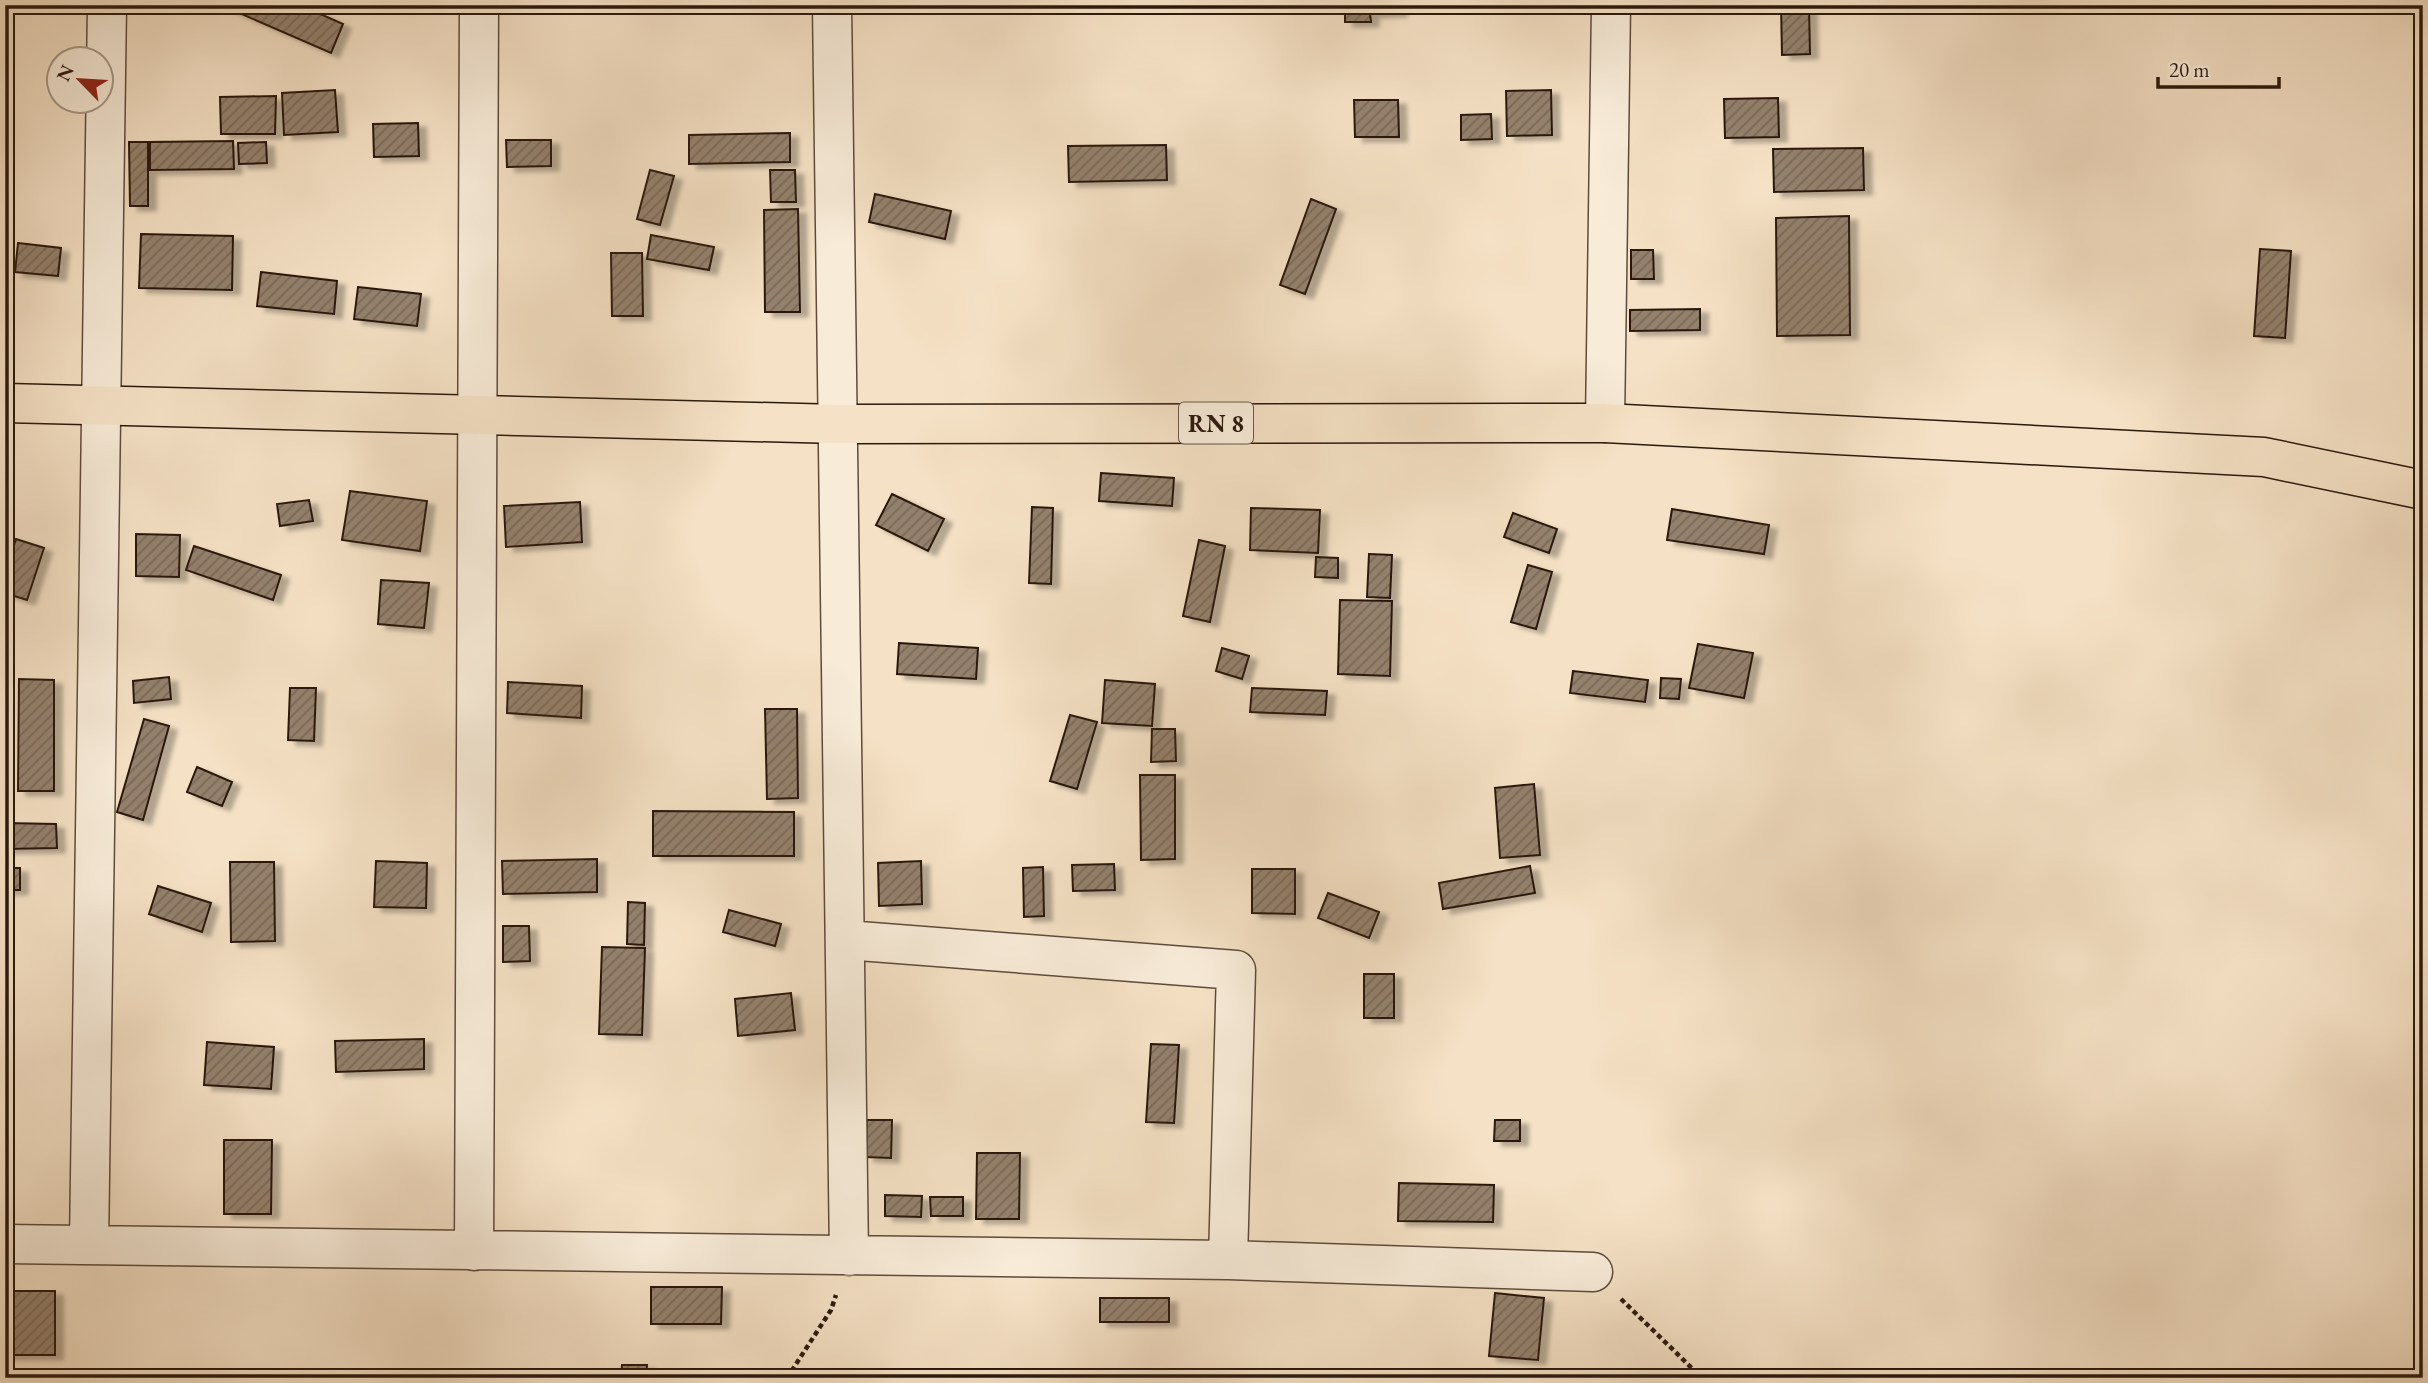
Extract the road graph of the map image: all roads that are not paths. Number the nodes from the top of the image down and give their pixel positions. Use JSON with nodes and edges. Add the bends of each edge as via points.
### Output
{"nodes":[{"id":1,"x":107,"y":5,"type":"edge"},
{"id":2,"x":479,"y":5,"type":"edge"},
{"id":3,"x":832,"y":5,"type":"edge"},
{"id":4,"x":1611,"y":5,"type":"edge"},
{"id":5,"x":5,"y":403,"type":"edge"},
{"id":6,"x":101,"y":404,"type":"junction"},
{"id":7,"x":478,"y":414,"type":"junction"},
{"id":8,"x":1605,"y":423,"type":"junction"},
{"id":9,"x":838,"y":424,"type":"junction"},
{"id":10,"x":2423,"y":490,"type":"edge"},
{"id":11,"x":846,"y":940,"type":"junction"},
{"id":12,"x":5,"y":1244,"type":"edge"},
{"id":13,"x":89,"y":1245,"type":"junction"},
{"id":14,"x":474,"y":1251,"type":"junction"},
{"id":15,"x":849,"y":1256,"type":"junction"},
{"id":16,"x":1228,"y":1261,"type":"junction"},
{"id":17,"x":1593,"y":1272,"type":"road end"}],
"edges":[{"from":1,"to":6,"type":"street"},
{"from":2,"to":7,"type":"street"},
{"from":3,"to":9,"type":"street"},
{"from":4,"to":8,"type":"street"},
{"from":5,"to":6,"type":"main road","number":"RN 8"},
{"from":6,"to":7,"type":"main road","number":"RN 8"},
{"from":6,"to":13,"type":"street"},
{"from":7,"to":9,"type":"main road","number":"RN 8"},
{"from":7,"to":14,"type":"street"},
{"from":8,"to":9,"type":"main road","number":"RN 8"},
{"from":8,"to":10,"type":"main road","number":"RN 8","via":[[2264,457]]},
{"from":9,"to":11,"type":"street"},
{"from":11,"to":15,"type":"street"},
{"from":11,"to":16,"type":"street","via":[[1236,970]]},
{"from":12,"to":13,"type":"street"},
{"from":13,"to":14,"type":"street"},
{"from":14,"to":15,"type":"street"},
{"from":15,"to":16,"type":"street"},
{"from":16,"to":17,"type":"street"}]}
